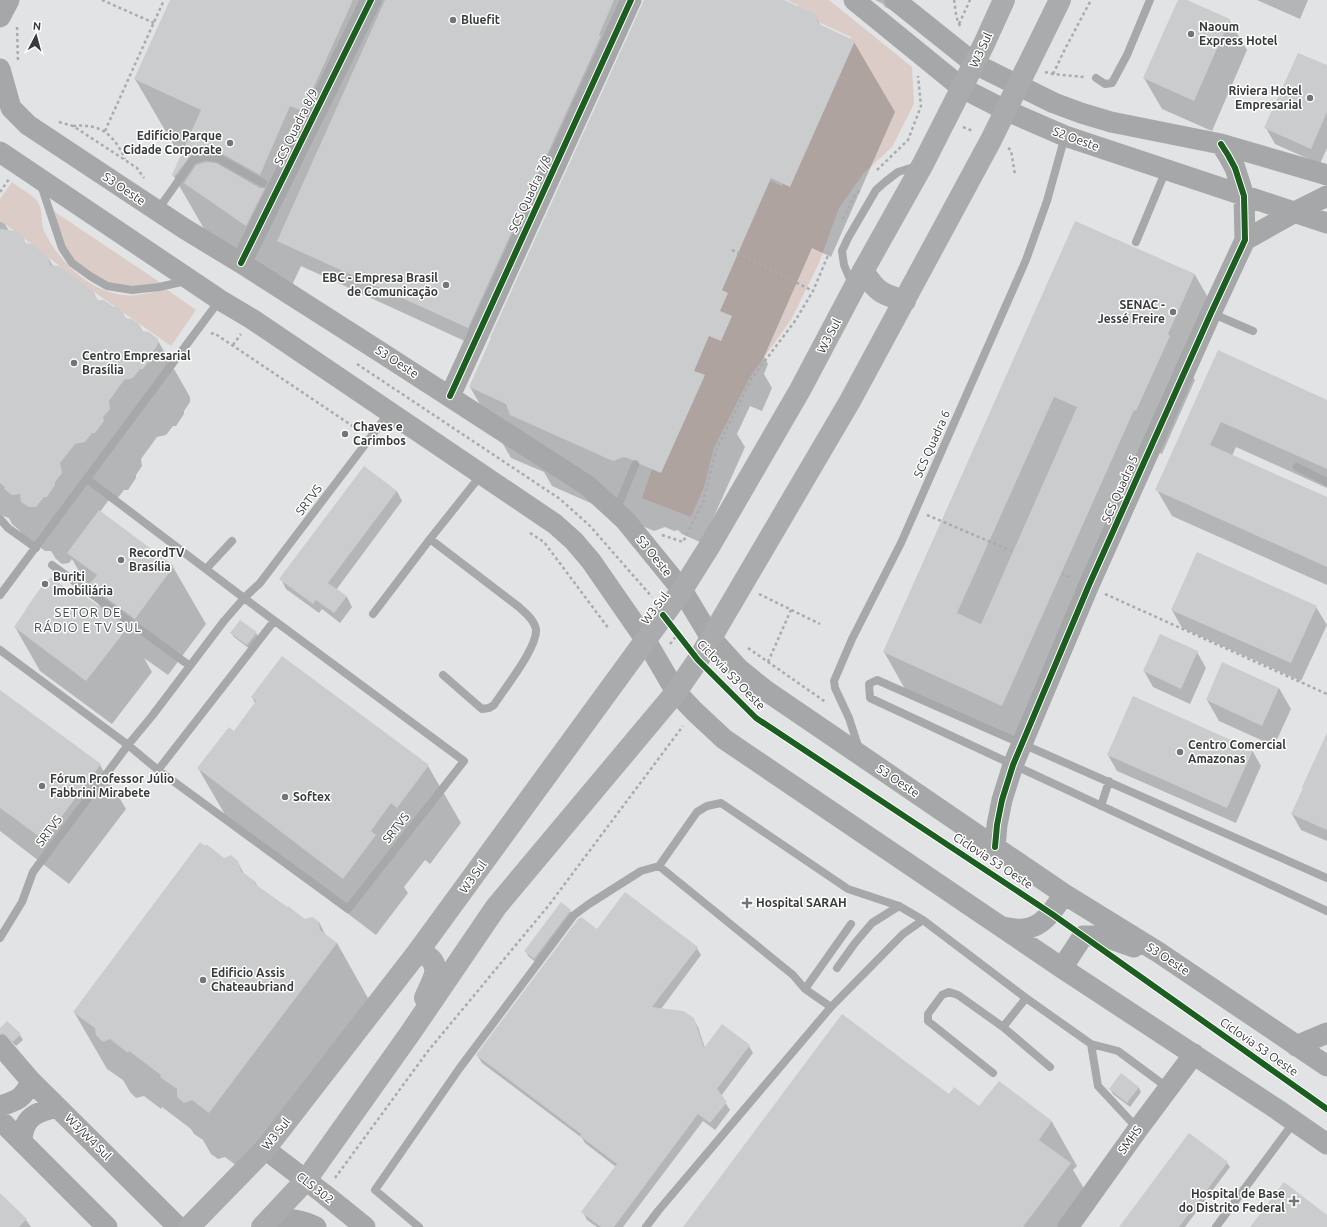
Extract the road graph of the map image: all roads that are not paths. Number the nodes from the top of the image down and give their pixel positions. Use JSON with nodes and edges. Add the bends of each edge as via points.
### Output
{"nodes":[{"id":1,"x":9,"y":0,"type":"edge"},
{"id":2,"x":371,"y":0,"type":"edge"},
{"id":3,"x":631,"y":0,"type":"edge"},
{"id":4,"x":854,"y":0,"type":"edge"},
{"id":5,"x":895,"y":0,"type":"edge"},
{"id":6,"x":1004,"y":0,"type":"edge"},
{"id":7,"x":1060,"y":0,"type":"edge"},
{"id":8,"x":1150,"y":0,"type":"edge"},
{"id":9,"x":8,"y":19,"type":"edge"},
{"id":10,"x":975,"y":64,"type":"junction"},
{"id":11,"x":9,"y":67,"type":"edge"},
{"id":12,"x":1096,"y":78,"type":"dead end"},
{"id":13,"x":1018,"y":86,"type":"junction"},
{"id":14,"x":962,"y":88,"type":"junction"},
{"id":15,"x":5,"y":107,"type":"edge"},
{"id":16,"x":1005,"y":110,"type":"junction"},
{"id":17,"x":1065,"y":136,"type":"junction"},
{"id":18,"x":1220,"y":144,"type":"junction"},
{"id":19,"x":0,"y":152,"type":"edge"},
{"id":20,"x":923,"y":164,"type":"junction"},
{"id":21,"x":1166,"y":169,"type":"junction"},
{"id":22,"x":1327,"y":176,"type":"edge"},
{"id":23,"x":39,"y":178,"type":"junction"},
{"id":24,"x":263,"y":183,"type":"dead end"},
{"id":25,"x":1244,"y":196,"type":"junction"},
{"id":26,"x":1327,"y":196,"type":"edge"},
{"id":27,"x":157,"y":211,"type":"junction"},
{"id":28,"x":1295,"y":212,"type":"junction"},
{"id":29,"x":1327,"y":223,"type":"edge"},
{"id":30,"x":1245,"y":240,"type":"junction"},
{"id":31,"x":1136,"y":242,"type":"dead end"},
{"id":32,"x":241,"y":263,"type":"junction"},
{"id":33,"x":859,"y":280,"type":"junction"},
{"id":34,"x":191,"y":281,"type":"junction"},
{"id":35,"x":220,"y":300,"type":"junction"},
{"id":36,"x":904,"y":301,"type":"junction"},
{"id":37,"x":1211,"y":313,"type":"junction"},
{"id":38,"x":1253,"y":331,"type":"dead end"},
{"id":39,"x":450,"y":396,"type":"junction"},
{"id":40,"x":389,"y":413,"type":"junction"},
{"id":41,"x":635,"y":465,"type":"dead end"},
{"id":42,"x":1297,"y":467,"type":"dead end"},
{"id":43,"x":481,"y":475,"type":"junction"},
{"id":44,"x":87,"y":479,"type":"junction"},
{"id":45,"x":1327,"y":482,"type":"edge"},
{"id":46,"x":616,"y":512,"type":"junction"},
{"id":47,"x":0,"y":519,"type":"edge"},
{"id":48,"x":430,"y":539,"type":"junction"},
{"id":49,"x":232,"y":541,"type":"dead end"},
{"id":50,"x":36,"y":548,"type":"junction"},
{"id":51,"x":52,"y":565,"type":"dead end"},
{"id":52,"x":206,"y":570,"type":"junction"},
{"id":53,"x":682,"y":590,"type":"junction"},
{"id":54,"x":0,"y":595,"type":"edge"},
{"id":55,"x":244,"y":598,"type":"junction"},
{"id":56,"x":373,"y":614,"type":"dead end"},
{"id":57,"x":274,"y":621,"type":"junction"},
{"id":58,"x":712,"y":638,"type":"junction"},
{"id":59,"x":645,"y":640,"type":"junction"},
{"id":60,"x":0,"y":650,"type":"edge"},
{"id":61,"x":190,"y":666,"type":"junction"},
{"id":62,"x":443,"y":674,"type":"dead end"},
{"id":63,"x":676,"y":692,"type":"junction"},
{"id":64,"x":1022,"y":744,"type":"junction"},
{"id":65,"x":128,"y":745,"type":"junction"},
{"id":66,"x":861,"y":756,"type":"junction"},
{"id":67,"x":1013,"y":765,"type":"junction"},
{"id":68,"x":158,"y":770,"type":"junction"},
{"id":69,"x":1109,"y":782,"type":"junction"},
{"id":70,"x":1101,"y":806,"type":"junction"},
{"id":71,"x":995,"y":847,"type":"junction"},
{"id":72,"x":659,"y":866,"type":"junction"},
{"id":73,"x":1327,"y":878,"type":"edge"},
{"id":74,"x":1064,"y":894,"type":"junction"},
{"id":75,"x":899,"y":906,"type":"junction"},
{"id":76,"x":1327,"y":911,"type":"edge"},
{"id":77,"x":923,"y":920,"type":"junction"},
{"id":78,"x":850,"y":924,"type":"dead end"},
{"id":79,"x":1002,"y":927,"type":"junction"},
{"id":80,"x":0,"y":938,"type":"edge"},
{"id":81,"x":1158,"y":952,"type":"junction"},
{"id":82,"x":417,"y":953,"type":"junction"},
{"id":83,"x":837,"y":968,"type":"dead end"},
{"id":84,"x":1062,"y":968,"type":"junction"},
{"id":85,"x":805,"y":989,"type":"junction"},
{"id":86,"x":1026,"y":998,"type":"junction"},
{"id":87,"x":830,"y":1007,"type":"junction"},
{"id":88,"x":1003,"y":1027,"type":"junction"},
{"id":89,"x":411,"y":1032,"type":"junction"},
{"id":90,"x":1327,"y":1033,"type":"edge"},
{"id":91,"x":1091,"y":1044,"type":"junction"},
{"id":92,"x":0,"y":1045,"type":"edge"},
{"id":93,"x":1296,"y":1046,"type":"junction"},
{"id":94,"x":1194,"y":1054,"type":"junction"},
{"id":95,"x":1327,"y":1066,"type":"edge"},
{"id":96,"x":1050,"y":1068,"type":"dead end"},
{"id":97,"x":993,"y":1073,"type":"dead end"},
{"id":98,"x":31,"y":1081,"type":"junction"},
{"id":99,"x":1169,"y":1089,"type":"junction"},
{"id":100,"x":0,"y":1106,"type":"edge"},
{"id":101,"x":58,"y":1107,"type":"junction"},
{"id":102,"x":0,"y":1120,"type":"edge"},
{"id":103,"x":1295,"y":1122,"type":"junction"},
{"id":104,"x":1138,"y":1129,"type":"junction"},
{"id":105,"x":22,"y":1141,"type":"junction"},
{"id":106,"x":1327,"y":1144,"type":"edge"},
{"id":107,"x":265,"y":1149,"type":"junction"},
{"id":108,"x":306,"y":1180,"type":"junction"},
{"id":109,"x":266,"y":1222,"type":"edge"},
{"id":110,"x":107,"y":1227,"type":"edge"},
{"id":111,"x":178,"y":1227,"type":"edge"},
{"id":112,"x":189,"y":1227,"type":"edge"},
{"id":113,"x":316,"y":1227,"type":"edge"},
{"id":114,"x":365,"y":1227,"type":"edge"},
{"id":115,"x":419,"y":1227,"type":"edge"},
{"id":116,"x":646,"y":1227,"type":"edge"},
{"id":117,"x":1068,"y":1227,"type":"edge"},
{"id":118,"x":1216,"y":1227,"type":"edge"}],
"edges":[{"from":1,"to":9,"type":"main road"},
{"from":2,"to":32,"type":"main road","name":"SCS Quadra 8/9"},
{"from":3,"to":39,"type":"main road","name":"SCS Quadra 7/8"},
{"from":4,"to":14,"type":"main road","name":"S2 Oeste"},
{"from":5,"to":10,"type":"main road"},
{"from":6,"to":10,"type":"main road","name":"W3 Sul"},
{"from":7,"to":13,"type":"main road"},
{"from":8,"to":12,"type":"lane","via":[[1112,83],[1105,84]]},
{"from":10,"to":13,"type":"main road"},
{"from":10,"to":14,"type":"main road","name":"W3 Sul"},
{"from":11,"to":15,"type":"main road","name":"S3 Oeste"},
{"from":13,"to":16,"type":"main road"},
{"from":13,"to":18,"type":"main road","via":[[1054,103],[1111,122]]},
{"from":14,"to":16,"type":"main road","name":"S2 Oeste"},
{"from":14,"to":20,"type":"main road","name":"W3 Sul"},
{"from":15,"to":27,"type":"main road","name":"S3 Oeste"},
{"from":16,"to":17,"type":"main road","name":"S2 Oeste"},
{"from":16,"to":36,"type":"main road"},
{"from":17,"to":21,"type":"main road","name":"S2 Oeste"},
{"from":17,"to":66,"type":"lane","name":"SCS Quadra 6","via":[[1047,201],[1026,260],[901,543],[852,639],[834,682]]},
{"from":18,"to":22,"type":"main road"},
{"from":18,"to":25,"type":"main road","name":"SCS Quadra 5","via":[[1235,168]]},
{"from":19,"to":23,"type":"main road"},
{"from":20,"to":33,"type":"main road","name":"W3 Sul"},
{"from":20,"to":33,"type":"lane","via":[[898,172],[876,190],[848,238],[842,251],[844,265]]},
{"from":21,"to":25,"type":"main road","name":"S2 Oeste"},
{"from":21,"to":31,"type":"lane"},
{"from":23,"to":34,"type":"main road"},
{"from":23,"to":34,"type":"lane","via":[[62,248],[72,263],[90,276],[107,286],[132,290]]},
{"from":24,"to":27,"type":"lane","via":[[218,158],[206,156],[193,160]]},
{"from":25,"to":28,"type":"main road","name":"S2 Oeste"},
{"from":25,"to":30,"type":"main road","name":"SCS Quadra 5"},
{"from":26,"to":28,"type":"main road"},
{"from":27,"to":32,"type":"main road","name":"S3 Oeste"},
{"from":28,"to":29,"type":"main road","name":"S2 Oeste"},
{"from":28,"to":30,"type":"main road"},
{"from":30,"to":37,"type":"main road","name":"SCS Quadra 5"},
{"from":32,"to":39,"type":"main road","name":"S3 Oeste"},
{"from":33,"to":36,"type":"main road","via":[[883,294]]},
{"from":33,"to":53,"type":"main road","name":"W3 Sul","via":[[800,390]]},
{"from":34,"to":35,"type":"main road"},
{"from":35,"to":40,"type":"main road"},
{"from":35,"to":44,"type":"lane"},
{"from":36,"to":58,"type":"main road","via":[[850,401]]},
{"from":37,"to":38,"type":"lane"},
{"from":37,"to":64,"type":"main road","name":"SCS Quadra 5","via":[[1089,585]]},
{"from":39,"to":46,"type":"main road","name":"S3 Oeste","via":[[588,486]]},
{"from":40,"to":43,"type":"main road"},
{"from":40,"to":55,"type":"lane","name":"SRTVS","via":[[260,583]]},
{"from":41,"to":46,"type":"lane"},
{"from":42,"to":45,"type":"lane"},
{"from":43,"to":48,"type":"lane"},
{"from":43,"to":59,"type":"main road","via":[[555,524],[574,540],[592,561]]},
{"from":44,"to":50,"type":"lane"},
{"from":44,"to":52,"type":"lane","name":"SRTVS"},
{"from":46,"to":53,"type":"main road","name":"S3 Oeste"},
{"from":47,"to":50,"type":"lane"},
{"from":48,"to":56,"type":"lane"},
{"from":48,"to":62,"type":"lane","via":[[519,607],[532,619],[536,629],[534,642],[523,662],[494,705],[488,708],[482,709]]},
{"from":49,"to":52,"type":"lane"},
{"from":50,"to":54,"type":"lane"},
{"from":51,"to":61,"type":"lane"},
{"from":52,"to":55,"type":"lane","name":"SRTVS"},
{"from":53,"to":58,"type":"main road","name":"S3 Oeste"},
{"from":53,"to":59,"type":"main road","name":"W3 Sul"},
{"from":55,"to":57,"type":"lane","name":"SRTVS"},
{"from":55,"to":61,"type":"lane","name":"SRTVS"},
{"from":57,"to":68,"type":"lane"},
{"from":57,"to":68,"type":"lane","name":"SRTVS","via":[[464,761],[348,909]]},
{"from":58,"to":63,"type":"main road"},
{"from":58,"to":66,"type":"main road","name":"S3 Oeste","via":[[739,669],[765,690]]},
{"from":59,"to":63,"type":"main road"},
{"from":59,"to":82,"type":"main road","name":"W3 Sul"},
{"from":60,"to":65,"type":"lane","name":"SRTVS"},
{"from":61,"to":65,"type":"lane","name":"SRTVS"},
{"from":63,"to":79,"type":"main road","via":[[724,739]]},
{"from":63,"to":89,"type":"main road","via":[[496,908]]},
{"from":64,"to":67,"type":"main road","name":"SCS Quadra 5"},
{"from":64,"to":67,"type":"lane","via":[[876,680],[869,684],[870,698]]},
{"from":64,"to":69,"type":"lane"},
{"from":65,"to":68,"type":"lane","name":"SRTVS"},
{"from":65,"to":80,"type":"lane","name":"SRTVS","via":[[33,872],[22,902]]},
{"from":66,"to":71,"type":"main road","name":"S3 Oeste"},
{"from":67,"to":70,"type":"lane"},
{"from":67,"to":71,"type":"main road","name":"SCS Quadra 5","via":[[1002,800]]},
{"from":69,"to":70,"type":"lane"},
{"from":69,"to":73,"type":"lane"},
{"from":70,"to":76,"type":"lane"},
{"from":71,"to":74,"type":"main road","name":"S3 Oeste"},
{"from":72,"to":75,"type":"lane","via":[[697,812],[707,806],[721,803],[848,890]]},
{"from":72,"to":85,"type":"lane","via":[[793,975]]},
{"from":72,"to":115,"type":"lane","via":[[641,871],[574,915],[459,1069],[375,1190]]},
{"from":74,"to":79,"type":"main road","via":[[1052,914],[1036,926],[1023,930]]},
{"from":74,"to":81,"type":"main road","name":"S3 Oeste"},
{"from":75,"to":77,"type":"lane"},
{"from":75,"to":83,"type":"lane","via":[[872,923]]},
{"from":77,"to":86,"type":"lane"},
{"from":77,"to":87,"type":"lane","via":[[903,934]]},
{"from":78,"to":85,"type":"lane"},
{"from":79,"to":84,"type":"main road"},
{"from":81,"to":84,"type":"main road","via":[[1130,946],[1103,936],[1083,936]]},
{"from":81,"to":93,"type":"main road","name":"S3 Oeste"},
{"from":82,"to":89,"type":"main road","via":[[423,953],[430,958],[435,974]]},
{"from":82,"to":107,"type":"main road","name":"W3 Sul"},
{"from":84,"to":94,"type":"main road"},
{"from":85,"to":87,"type":"lane"},
{"from":86,"to":88,"type":"lane"},
{"from":86,"to":91,"type":"lane"},
{"from":87,"to":116,"type":"lane"},
{"from":88,"to":96,"type":"lane"},
{"from":88,"to":97,"type":"lane","via":[[958,994],[949,992],[942,995],[928,1014],[928,1020]]},
{"from":89,"to":108,"type":"main road"},
{"from":90,"to":93,"type":"main road"},
{"from":91,"to":99,"type":"lane","via":[[1118,1051]]},
{"from":91,"to":104,"type":"lane","via":[[1098,1086]]},
{"from":92,"to":98,"type":"main road","name":"W3/W4 Sul"},
{"from":93,"to":95,"type":"main road","name":"S3 Oeste"},
{"from":94,"to":99,"type":"main road","name":"SMHS"},
{"from":94,"to":103,"type":"main road"},
{"from":98,"to":100,"type":"main road","via":[[22,1097]]},
{"from":98,"to":101,"type":"main road","name":"W3/W4 Sul"},
{"from":99,"to":104,"type":"main road","name":"SMHS"},
{"from":101,"to":105,"type":"main road","via":[[40,1111],[28,1120],[22,1131]]},
{"from":101,"to":111,"type":"main road","name":"W3/W4 Sul"},
{"from":102,"to":105,"type":"main road"},
{"from":103,"to":106,"type":"main road"},
{"from":103,"to":118,"type":"lane"},
{"from":104,"to":117,"type":"main road","name":"SMHS"},
{"from":105,"to":110,"type":"main road"},
{"from":107,"to":108,"type":"main road","name":"CLS 302"},
{"from":107,"to":112,"type":"main road","name":"W3 Sul"},
{"from":108,"to":109,"type":"main road"},
{"from":108,"to":114,"type":"main road","name":"CLS 302"},
{"from":109,"to":113,"type":"main road","via":[[296,1219]]}]}
